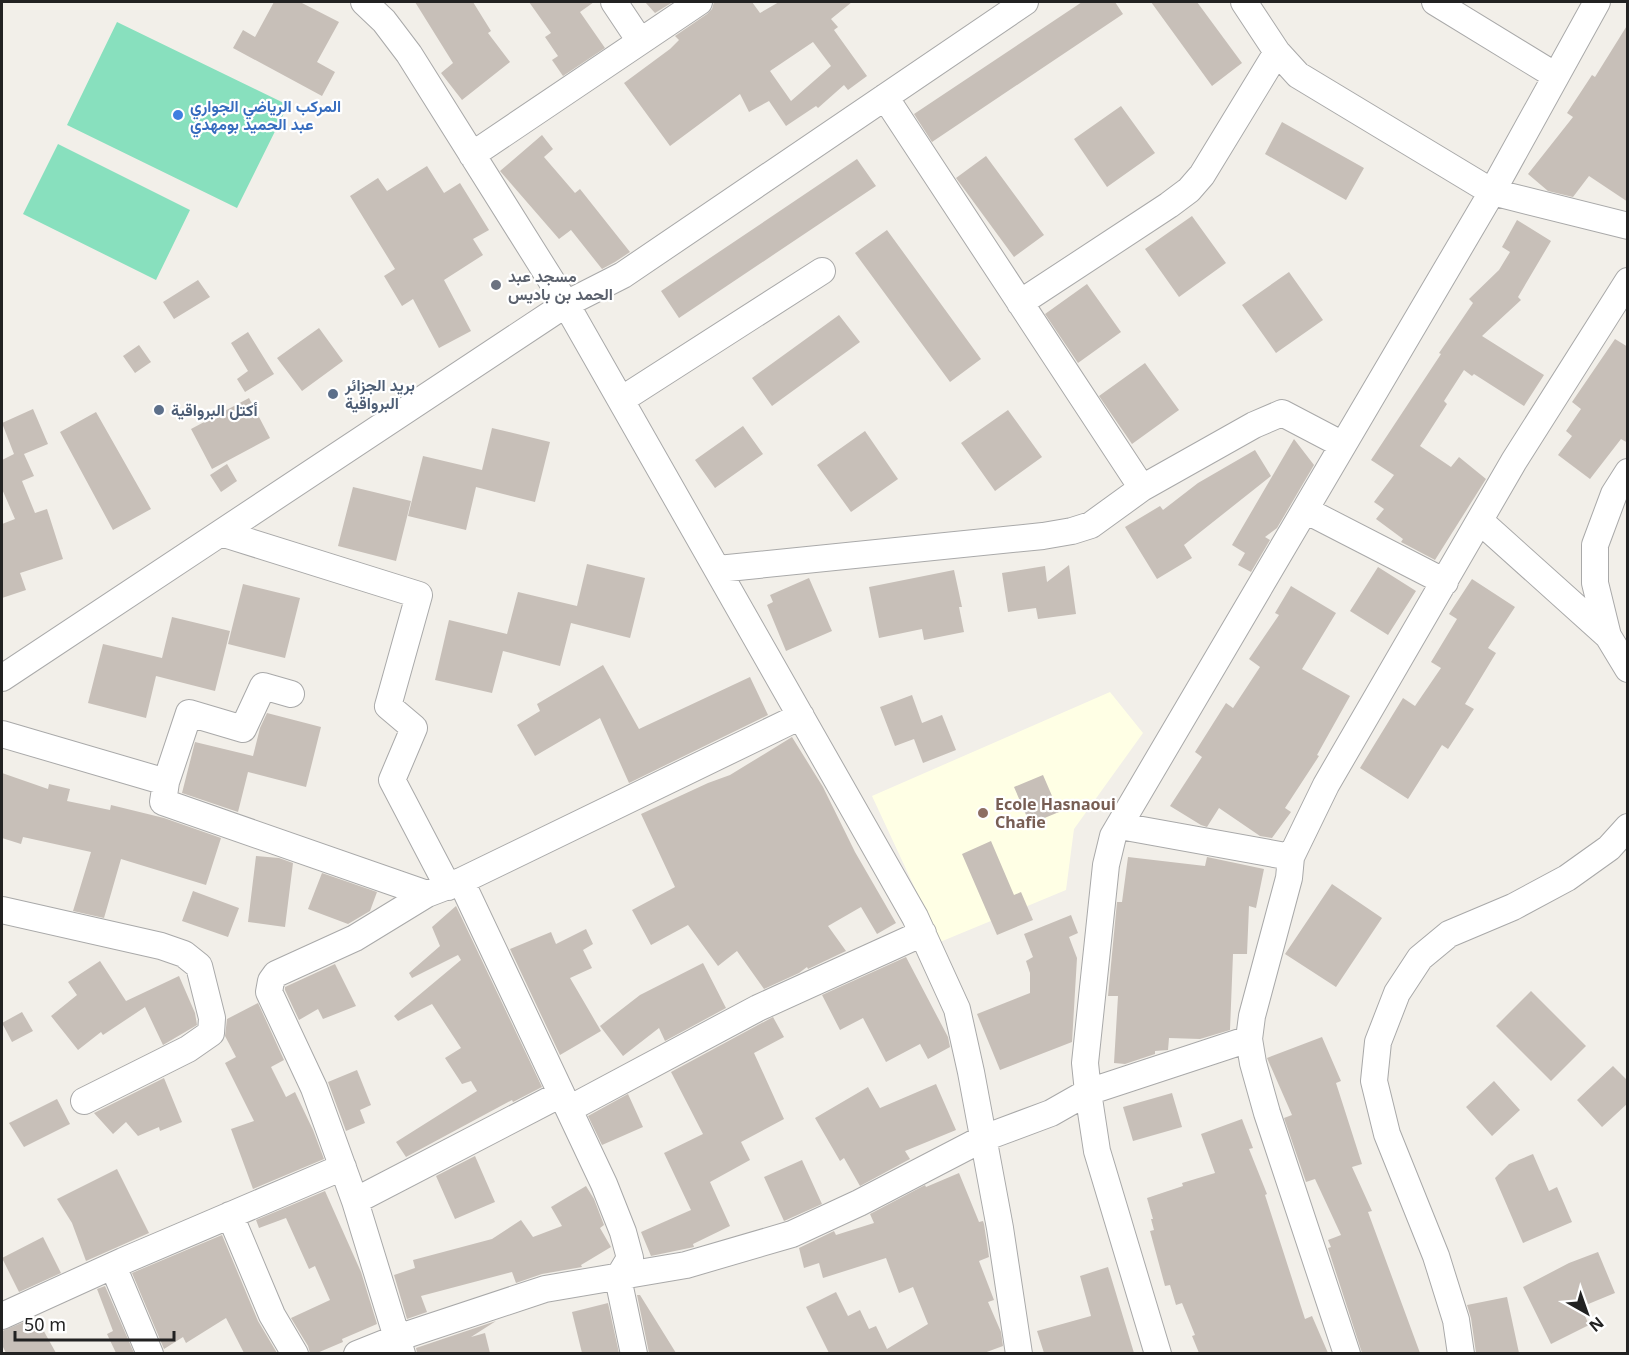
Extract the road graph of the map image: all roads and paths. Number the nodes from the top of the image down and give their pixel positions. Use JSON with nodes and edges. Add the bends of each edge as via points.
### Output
{"nodes":[{"id":1,"x":364,"y":2,"type":"edge"},
{"id":2,"x":614,"y":2,"type":"edge"},
{"id":3,"x":699,"y":2,"type":"edge"},
{"id":4,"x":1025,"y":2,"type":"edge"},
{"id":5,"x":1244,"y":2,"type":"edge"},
{"id":6,"x":1435,"y":2,"type":"edge"},
{"id":7,"x":1597,"y":2,"type":"edge"},
{"id":8,"x":640,"y":41,"type":"junction"},
{"id":9,"x":1277,"y":52,"type":"junction"},
{"id":10,"x":1556,"y":76,"type":"junction"},
{"id":11,"x":885,"y":97,"type":"junction"},
{"id":12,"x":472,"y":154,"type":"junction"},
{"id":13,"x":1492,"y":192,"type":"junction"},
{"id":14,"x":1628,"y":226,"type":"edge"},
{"id":15,"x":822,"y":270,"type":"dead end"},
{"id":16,"x":1628,"y":281,"type":"edge"},
{"id":17,"x":1020,"y":303,"type":"junction"},
{"id":18,"x":566,"y":304,"type":"junction"},
{"id":19,"x":621,"y":400,"type":"junction"},
{"id":20,"x":1343,"y":445,"type":"junction"},
{"id":21,"x":1628,"y":472,"type":"edge"},
{"id":22,"x":1142,"y":488,"type":"junction"},
{"id":23,"x":1305,"y":510,"type":"junction"},
{"id":24,"x":1480,"y":521,"type":"junction"},
{"id":25,"x":221,"y":533,"type":"junction"},
{"id":26,"x":718,"y":569,"type":"junction"},
{"id":27,"x":1445,"y":582,"type":"junction"},
{"id":28,"x":1608,"y":636,"type":"junction"},
{"id":29,"x":1628,"y":669,"type":"edge"},
{"id":30,"x":2,"y":678,"type":"edge"},
{"id":31,"x":291,"y":694,"type":"dead end"},
{"id":32,"x":801,"y":716,"type":"junction"},
{"id":33,"x":2,"y":734,"type":"edge"},
{"id":34,"x":166,"y":782,"type":"junction"},
{"id":35,"x":1120,"y":826,"type":"junction"},
{"id":36,"x":1628,"y":827,"type":"edge"},
{"id":37,"x":1291,"y":857,"type":"junction"},
{"id":38,"x":445,"y":888,"type":"junction"},
{"id":39,"x":2,"y":910,"type":"edge"},
{"id":40,"x":923,"y":933,"type":"junction"},
{"id":41,"x":1249,"y":1039,"type":"junction"},
{"id":42,"x":1088,"y":1092,"type":"junction"},
{"id":43,"x":84,"y":1101,"type":"dead end"},
{"id":44,"x":565,"y":1102,"type":"junction"},
{"id":45,"x":984,"y":1138,"type":"junction"},
{"id":46,"x":343,"y":1167,"type":"junction"},
{"id":47,"x":356,"y":1202,"type":"junction"},
{"id":48,"x":230,"y":1215,"type":"junction"},
{"id":49,"x":113,"y":1266,"type":"junction"},
{"id":50,"x":618,"y":1278,"type":"junction"},
{"id":51,"x":2,"y":1316,"type":"edge"},
{"id":52,"x":400,"y":1346,"type":"edge"},
{"id":53,"x":150,"y":1353,"type":"edge"},
{"id":54,"x":295,"y":1353,"type":"edge"},
{"id":55,"x":357,"y":1353,"type":"edge"},
{"id":56,"x":634,"y":1353,"type":"edge"},
{"id":57,"x":1019,"y":1353,"type":"edge"},
{"id":58,"x":1158,"y":1353,"type":"edge"},
{"id":59,"x":1347,"y":1353,"type":"edge"},
{"id":60,"x":1461,"y":1353,"type":"edge"}],
"edges":[{"from":1,"to":12,"type":"street","via":[[409,54]]},
{"from":2,"to":8,"type":"street"},
{"from":3,"to":8,"type":"street"},
{"from":4,"to":11,"type":"street"},
{"from":5,"to":9,"type":"street"},
{"from":6,"to":10,"type":"street"},
{"from":7,"to":10,"type":"street"},
{"from":8,"to":12,"type":"street"},
{"from":9,"to":13,"type":"street","via":[[1298,75]]},
{"from":9,"to":17,"type":"street","via":[[1202,175],[1189,189]]},
{"from":10,"to":13,"type":"street"},
{"from":11,"to":17,"type":"street"},
{"from":11,"to":18,"type":"street","via":[[623,275]]},
{"from":12,"to":18,"type":"street"},
{"from":13,"to":14,"type":"street"},
{"from":13,"to":20,"type":"street"},
{"from":15,"to":19,"type":"street"},
{"from":16,"to":24,"type":"street"},
{"from":17,"to":22,"type":"street"},
{"from":18,"to":19,"type":"street"},
{"from":18,"to":25,"type":"street"},
{"from":19,"to":26,"type":"street"},
{"from":20,"to":22,"type":"street","via":[[1282,413]]},
{"from":20,"to":23,"type":"street"},
{"from":21,"to":28,"type":"street","via":[[1614,494],[1595,545],[1595,583]]},
{"from":22,"to":26,"type":"street","via":[[1091,525],[1072,531]]},
{"from":23,"to":27,"type":"street"},
{"from":23,"to":35,"type":"street"},
{"from":24,"to":27,"type":"street"},
{"from":24,"to":28,"type":"street"},
{"from":25,"to":30,"type":"street"},
{"from":25,"to":38,"type":"street","via":[[419,595],[388,706],[414,728],[392,780]]},
{"from":26,"to":32,"type":"street"},
{"from":27,"to":37,"type":"street","via":[[1326,785]]},
{"from":28,"to":29,"type":"street"},
{"from":31,"to":34,"type":"street","via":[[263,686],[243,729],[189,713]]},
{"from":32,"to":38,"type":"street"},
{"from":32,"to":40,"type":"street"},
{"from":33,"to":34,"type":"street"},
{"from":34,"to":38,"type":"street","via":[[162,802]]},
{"from":35,"to":37,"type":"street"},
{"from":35,"to":42,"type":"street","via":[[1113,836],[1106,865],[1085,1063]]},
{"from":36,"to":60,"type":"street","via":[[1609,848],[1567,878],[1513,907],[1449,934],[1420,958],[1397,993],[1378,1042],[1374,1081],[1388,1134],[1436,1256],[1456,1320]]},
{"from":37,"to":41,"type":"street"},
{"from":38,"to":44,"type":"street"},
{"from":38,"to":46,"type":"street","via":[[355,938],[276,974],[271,981],[269,992],[314,1088]]},
{"from":39,"to":43,"type":"street","via":[[161,946],[184,954],[199,966],[212,1018],[211,1033],[188,1049]]},
{"from":40,"to":44,"type":"street"},
{"from":40,"to":45,"type":"street","via":[[957,1009]]},
{"from":41,"to":42,"type":"street"},
{"from":41,"to":59,"type":"street","via":[[1267,1113]]},
{"from":42,"to":45,"type":"street","via":[[1051,1113]]},
{"from":42,"to":58,"type":"street","via":[[1097,1150]]},
{"from":44,"to":47,"type":"street"},
{"from":44,"to":50,"type":"street","via":[[623,1232],[630,1258]]},
{"from":45,"to":50,"type":"street","via":[[792,1234],[686,1265]]},
{"from":45,"to":57,"type":"street"},
{"from":46,"to":47,"type":"street"},
{"from":46,"to":48,"type":"street"},
{"from":47,"to":52,"type":"street"},
{"from":48,"to":49,"type":"street"},
{"from":48,"to":54,"type":"street","via":[[272,1315]]},
{"from":49,"to":51,"type":"street"},
{"from":49,"to":53,"type":"street"},
{"from":50,"to":52,"type":"street","via":[[544,1289]]},
{"from":50,"to":56,"type":"street"},
{"from":52,"to":55,"type":"street"}]}
